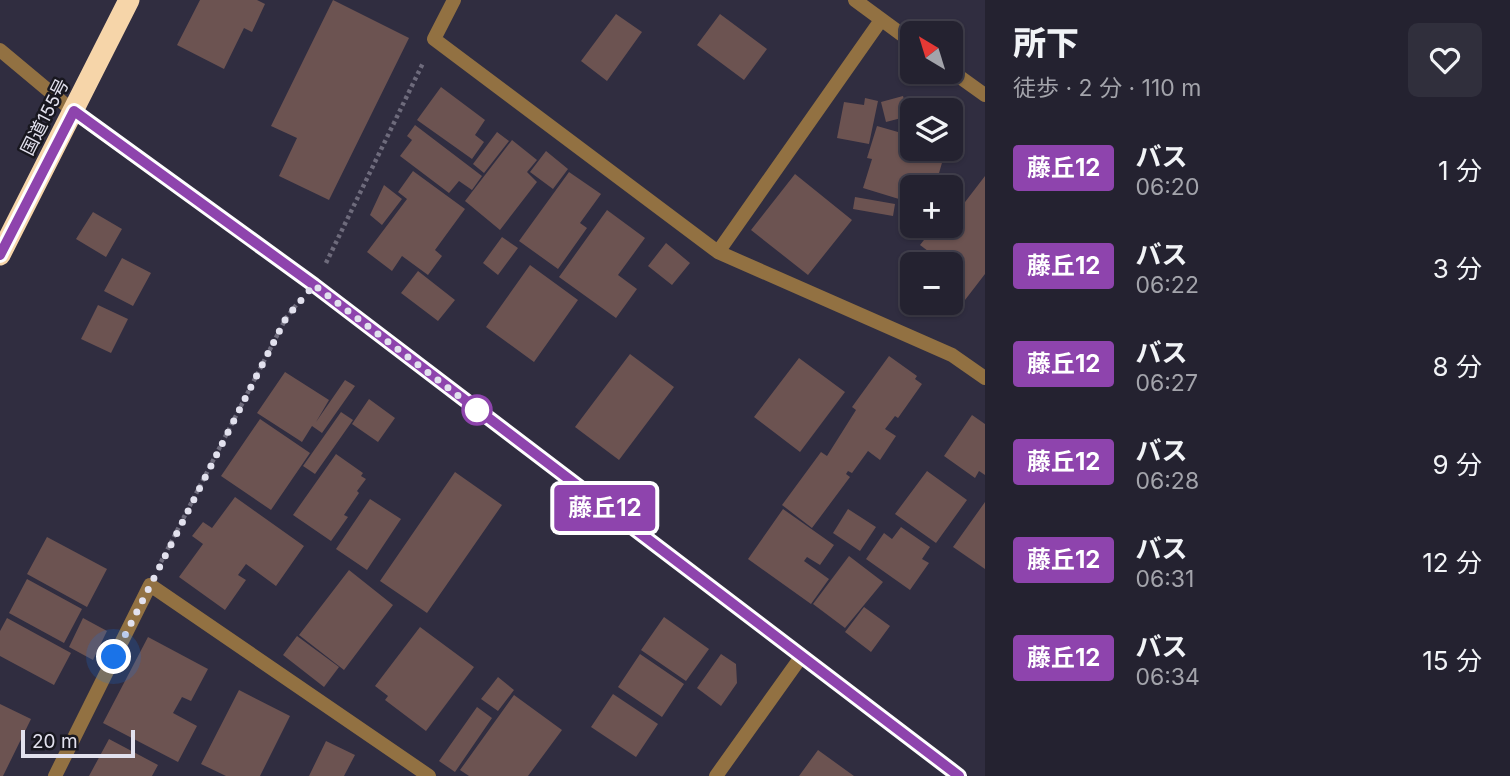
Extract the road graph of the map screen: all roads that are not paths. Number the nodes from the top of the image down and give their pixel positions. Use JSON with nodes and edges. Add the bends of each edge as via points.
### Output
{"nodes":[{"id":1,"x":129,"y":0,"type":"edge"},
{"id":2,"x":454,"y":0,"type":"edge"},
{"id":3,"x":855,"y":0,"type":"edge"},
{"id":4,"x":881,"y":20,"type":"junction"},
{"id":5,"x":900,"y":33,"type":"edge"},
{"id":6,"x":0,"y":50,"type":"edge"},
{"id":7,"x":963,"y":79,"type":"edge"},
{"id":8,"x":985,"y":95,"type":"edge"},
{"id":9,"x":74,"y":111,"type":"junction"},
{"id":10,"x":718,"y":252,"type":"junction"},
{"id":11,"x":0,"y":255,"type":"edge"},
{"id":12,"x":985,"y":378,"type":"edge"},
{"id":13,"x":801,"y":657,"type":"junction"},
{"id":14,"x":55,"y":776,"type":"edge"},
{"id":15,"x":429,"y":776,"type":"edge"},
{"id":16,"x":716,"y":776,"type":"edge"},
{"id":17,"x":959,"y":776,"type":"edge"}],
"edges":[{"from":1,"to":9,"type":"highway","name":"国道155号"},
{"from":2,"to":10,"type":"street","via":[[434,39]]},
{"from":3,"to":4,"type":"street"},
{"from":4,"to":5,"type":"street"},
{"from":4,"to":10,"type":"street"},
{"from":6,"to":9,"type":"street"},
{"from":7,"to":8,"type":"street"},
{"from":9,"to":11,"type":"highway","name":"国道155号"},
{"from":9,"to":13,"type":"street","via":[[314,285]]},
{"from":10,"to":12,"type":"street","via":[[952,355]]},
{"from":13,"to":16,"type":"street"},
{"from":13,"to":17,"type":"street"},
{"from":14,"to":15,"type":"street","via":[[150,585]]}]}
